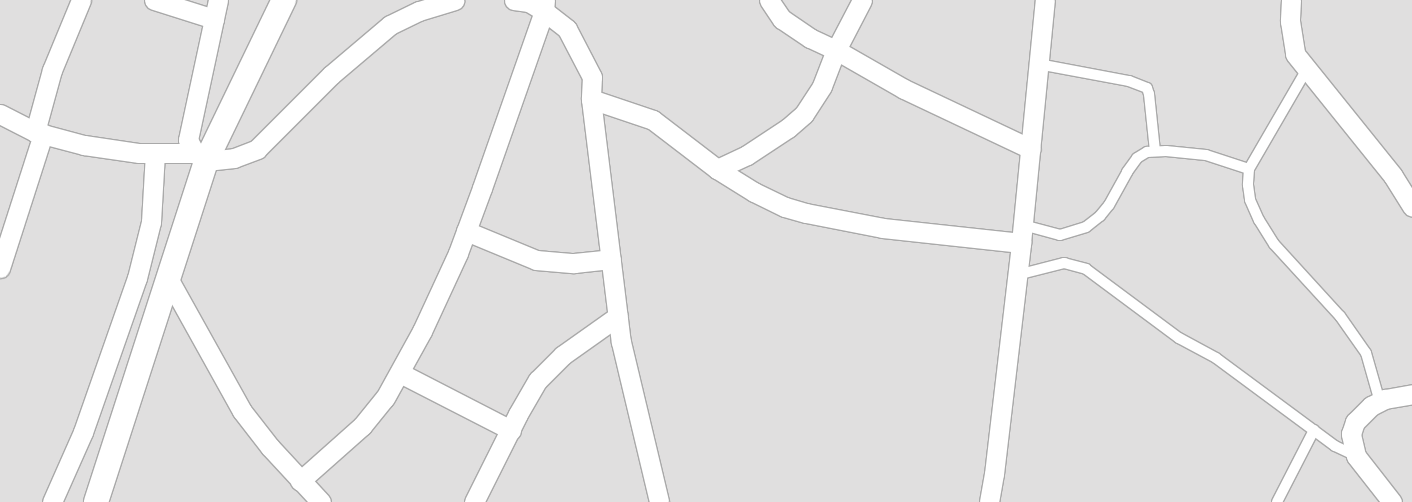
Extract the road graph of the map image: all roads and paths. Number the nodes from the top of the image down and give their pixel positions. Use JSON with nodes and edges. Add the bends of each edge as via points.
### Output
{"nodes":[{"id":1,"x":81,"y":0,"type":"edge"},
{"id":2,"x":154,"y":0,"type":"edge"},
{"id":3,"x":218,"y":0,"type":"edge"},
{"id":4,"x":284,"y":0,"type":"edge"},
{"id":5,"x":454,"y":0,"type":"edge"},
{"id":6,"x":514,"y":0,"type":"edge"},
{"id":7,"x":769,"y":0,"type":"edge"},
{"id":8,"x":862,"y":0,"type":"edge"},
{"id":9,"x":1044,"y":0,"type":"edge"},
{"id":10,"x":1291,"y":0,"type":"edge"},
{"id":11,"x":545,"y":5,"type":"edge"},
{"id":12,"x":214,"y":18,"type":"junction"},
{"id":13,"x":836,"y":50,"type":"junction"},
{"id":14,"x":1038,"y":64,"type":"junction"},
{"id":15,"x":1307,"y":69,"type":"junction"},
{"id":16,"x":591,"y":99,"type":"junction"},
{"id":17,"x":0,"y":114,"type":"edge"},
{"id":18,"x":39,"y":133,"type":"junction"},
{"id":19,"x":1030,"y":149,"type":"junction"},
{"id":20,"x":1155,"y":151,"type":"junction"},
{"id":21,"x":155,"y":153,"type":"junction"},
{"id":22,"x":200,"y":157,"type":"junction"},
{"id":23,"x":717,"y":169,"type":"junction"},
{"id":24,"x":1249,"y":170,"type":"junction"},
{"id":25,"x":1412,"y":206,"type":"edge"},
{"id":26,"x":466,"y":231,"type":"junction"},
{"id":27,"x":1022,"y":234,"type":"junction"},
{"id":28,"x":611,"y":259,"type":"junction"},
{"id":29,"x":0,"y":268,"type":"edge"},
{"id":30,"x":1017,"y":275,"type":"junction"},
{"id":31,"x":168,"y":278,"type":"junction"},
{"id":32,"x":618,"y":316,"type":"junction"},
{"id":33,"x":400,"y":372,"type":"junction"},
{"id":34,"x":1412,"y":394,"type":"edge"},
{"id":35,"x":1380,"y":402,"type":"junction"},
{"id":36,"x":511,"y":430,"type":"junction"},
{"id":37,"x":1314,"y":430,"type":"junction"},
{"id":38,"x":1356,"y":456,"type":"junction"},
{"id":39,"x":300,"y":481,"type":"junction"},
{"id":40,"x":52,"y":502,"type":"edge"},
{"id":41,"x":96,"y":502,"type":"edge"},
{"id":42,"x":321,"y":502,"type":"edge"},
{"id":43,"x":474,"y":502,"type":"edge"},
{"id":44,"x":658,"y":502,"type":"edge"},
{"id":45,"x":989,"y":502,"type":"edge"},
{"id":46,"x":1277,"y":502,"type":"edge"},
{"id":47,"x":1392,"y":502,"type":"edge"}],
"edges":[{"from":1,"to":18,"type":"street","via":[[52,70]]},
{"from":2,"to":12,"type":"street"},
{"from":3,"to":12,"type":"street"},
{"from":4,"to":22,"type":"street"},
{"from":5,"to":22,"type":"street","via":[[390,25],[331,75],[257,149],[234,158]]},
{"from":6,"to":11,"type":"street"},
{"from":7,"to":13,"type":"street","via":[[782,19],[794,28]]},
{"from":8,"to":13,"type":"street"},
{"from":9,"to":14,"type":"street"},
{"from":10,"to":15,"type":"street","via":[[1290,21],[1295,54]]},
{"from":11,"to":16,"type":"street","via":[[567,29],[583,57],[592,77]]},
{"from":11,"to":26,"type":"street"},
{"from":12,"to":22,"type":"street","via":[[188,140]]},
{"from":13,"to":19,"type":"street","via":[[904,89]]},
{"from":13,"to":23,"type":"street","via":[[822,86],[804,114],[747,155]]},
{"from":14,"to":19,"type":"street"},
{"from":14,"to":20,"type":"lane","via":[[1128,81],[1147,88]]},
{"from":15,"to":24,"type":"lane"},
{"from":15,"to":25,"type":"street","via":[[1393,176]]},
{"from":16,"to":23,"type":"street","via":[[653,120]]},
{"from":16,"to":28,"type":"street"},
{"from":17,"to":18,"type":"street"},
{"from":18,"to":21,"type":"street","via":[[84,145]]},
{"from":18,"to":29,"type":"street"},
{"from":19,"to":27,"type":"street"},
{"from":20,"to":24,"type":"lane","via":[[1206,155]]},
{"from":20,"to":27,"type":"lane","via":[[1137,158],[1109,205],[1086,227],[1060,235]]},
{"from":21,"to":22,"type":"street"},
{"from":21,"to":40,"type":"street","via":[[151,222],[137,278],[83,432]]},
{"from":22,"to":31,"type":"street"},
{"from":23,"to":27,"type":"street","via":[[754,192],[806,213],[883,228]]},
{"from":24,"to":35,"type":"lane","via":[[1250,200],[1259,220],[1274,244],[1356,337],[1370,363]]},
{"from":26,"to":28,"type":"street","via":[[536,260],[574,263]]},
{"from":26,"to":33,"type":"street"},
{"from":27,"to":30,"type":"street"},
{"from":28,"to":32,"type":"street"},
{"from":30,"to":37,"type":"lane","via":[[1064,263],[1086,269],[1179,338],[1216,358]]},
{"from":30,"to":45,"type":"street"},
{"from":31,"to":39,"type":"street","via":[[242,410]]},
{"from":31,"to":41,"type":"street"},
{"from":32,"to":36,"type":"street","via":[[563,355],[538,380]]},
{"from":32,"to":44,"type":"street","via":[[621,342]]},
{"from":33,"to":36,"type":"street"},
{"from":33,"to":39,"type":"street","via":[[362,426]]},
{"from":34,"to":35,"type":"street"},
{"from":35,"to":38,"type":"street","via":[[1364,411],[1355,422],[1351,434]]},
{"from":36,"to":43,"type":"street"},
{"from":37,"to":38,"type":"lane","via":[[1335,446]]},
{"from":37,"to":46,"type":"lane"},
{"from":38,"to":47,"type":"street"},
{"from":39,"to":42,"type":"street"}]}
